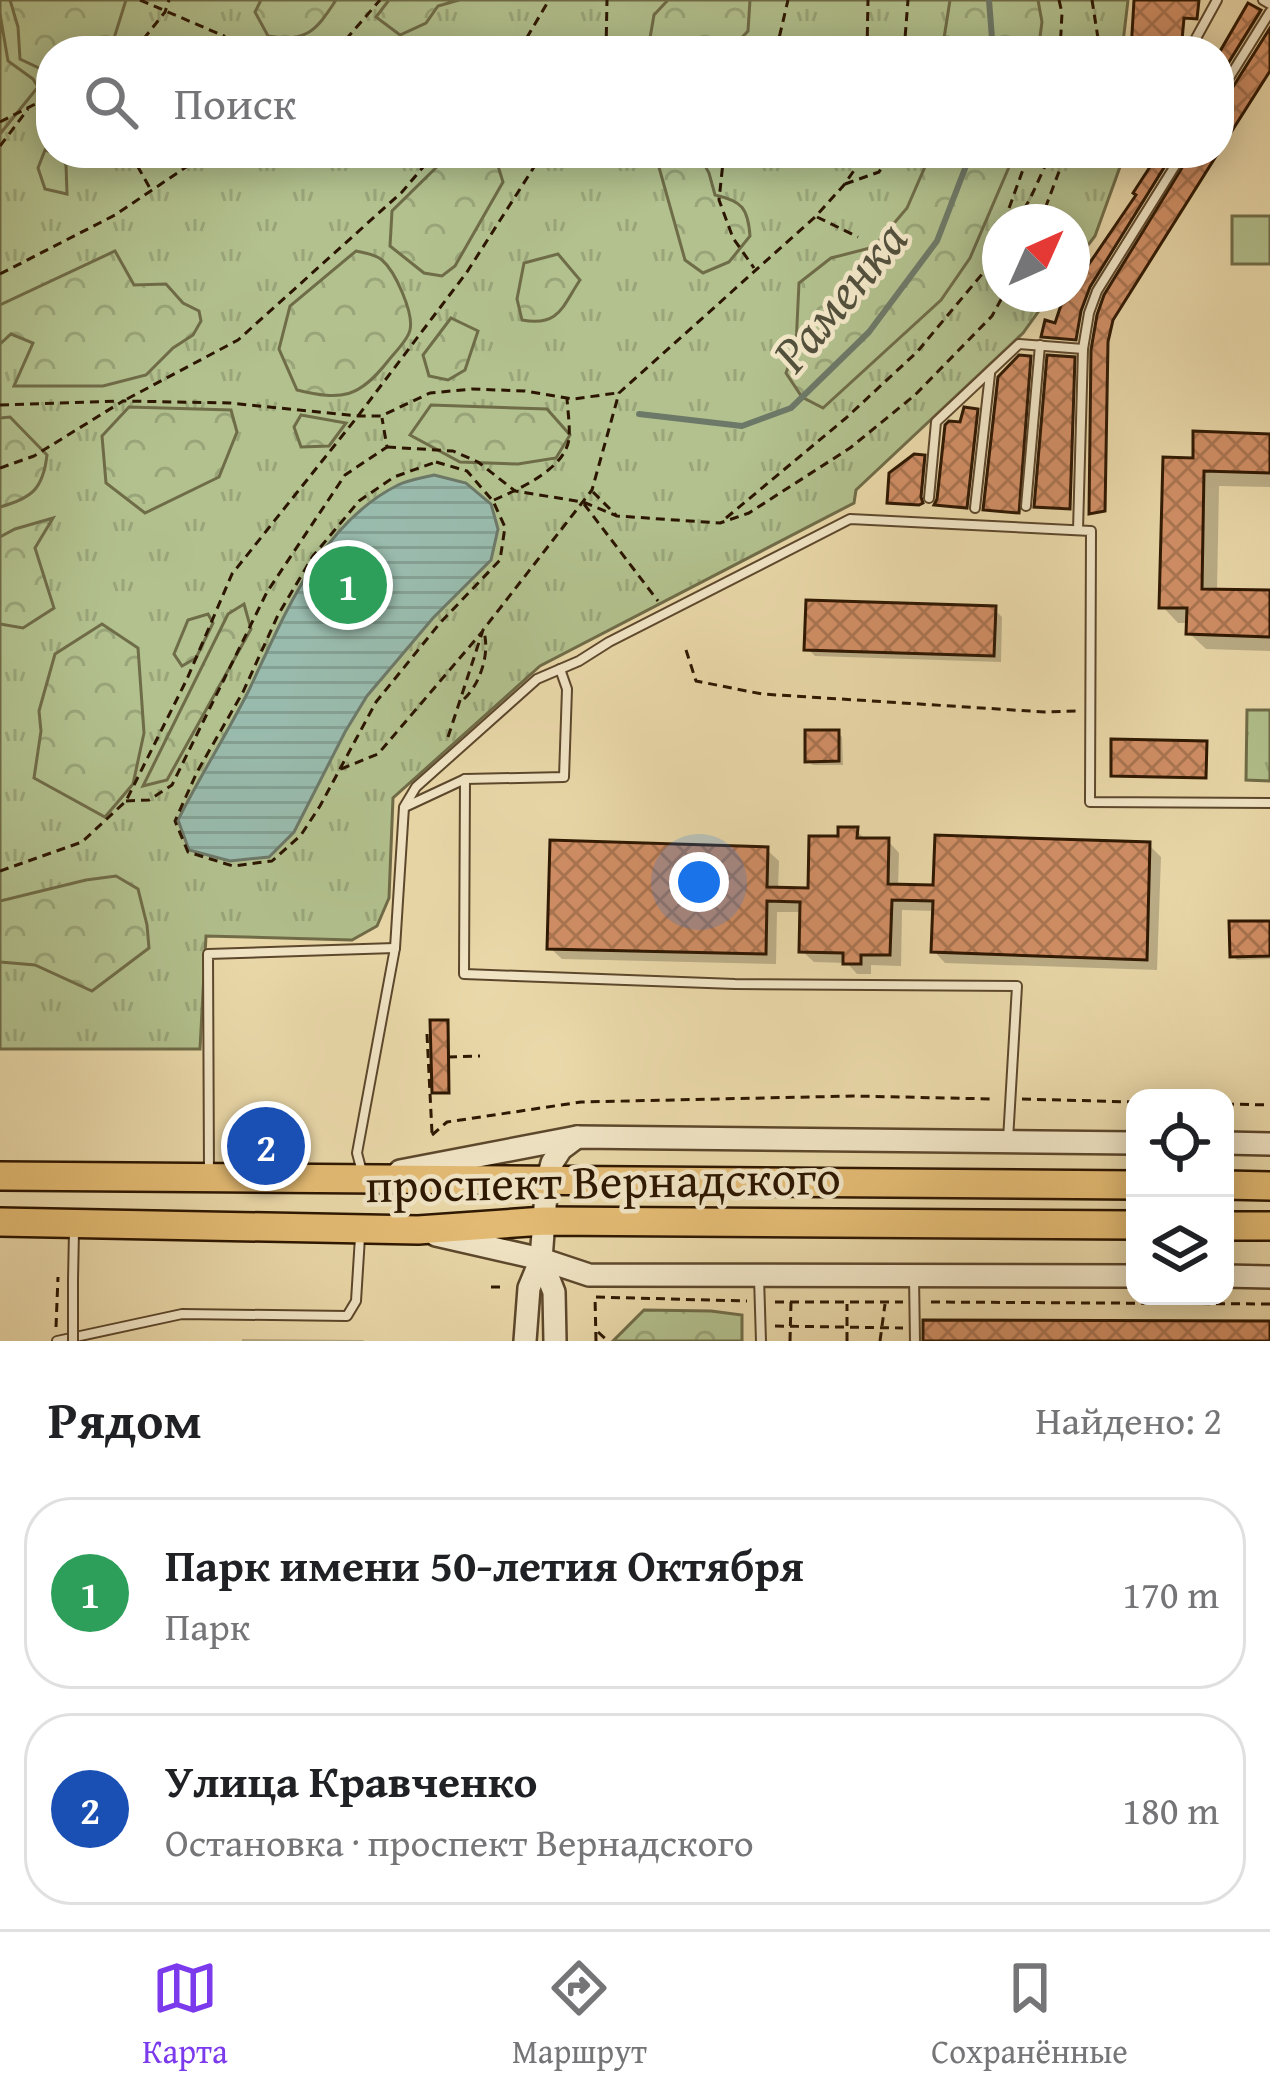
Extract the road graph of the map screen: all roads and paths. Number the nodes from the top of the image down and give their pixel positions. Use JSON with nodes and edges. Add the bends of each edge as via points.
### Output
{"nodes":[{"id":1,"x":140,"y":0,"type":"edge"},
{"id":2,"x":169,"y":0,"type":"edge"},
{"id":3,"x":366,"y":0,"type":"edge"},
{"id":4,"x":380,"y":0,"type":"edge"},
{"id":5,"x":549,"y":0,"type":"edge"},
{"id":6,"x":607,"y":0,"type":"edge"},
{"id":7,"x":788,"y":0,"type":"edge"},
{"id":8,"x":868,"y":0,"type":"edge"},
{"id":9,"x":908,"y":0,"type":"edge"},
{"id":10,"x":1059,"y":0,"type":"edge"},
{"id":11,"x":1092,"y":0,"type":"edge"},
{"id":12,"x":1217,"y":0,"type":"edge"},
{"id":13,"x":1268,"y":5,"type":"edge"},
{"id":14,"x":374,"y":8,"type":"junction"},
{"id":15,"x":165,"y":12,"type":"junction"},
{"id":16,"x":146,"y":36,"type":"edge"},
{"id":17,"x":224,"y":36,"type":"edge"},
{"id":18,"x":349,"y":36,"type":"edge"},
{"id":19,"x":528,"y":36,"type":"edge"},
{"id":20,"x":606,"y":36,"type":"edge"},
{"id":21,"x":780,"y":36,"type":"edge"},
{"id":22,"x":867,"y":36,"type":"edge"},
{"id":23,"x":905,"y":36,"type":"edge"},
{"id":24,"x":1061,"y":36,"type":"edge"},
{"id":25,"x":1098,"y":36,"type":"edge"},
{"id":26,"x":1197,"y":36,"type":"edge"},
{"id":27,"x":1234,"y":67,"type":"edge"},
{"id":28,"x":36,"y":104,"type":"edge"},
{"id":29,"x":28,"y":108,"type":"junction"},
{"id":30,"x":0,"y":122,"type":"edge"},
{"id":31,"x":0,"y":146,"type":"edge"},
{"id":32,"x":139,"y":168,"type":"edge"},
{"id":33,"x":185,"y":168,"type":"edge"},
{"id":34,"x":422,"y":168,"type":"edge"},
{"id":35,"x":533,"y":168,"type":"edge"},
{"id":36,"x":722,"y":168,"type":"edge"},
{"id":37,"x":855,"y":168,"type":"edge"},
{"id":38,"x":881,"y":168,"type":"edge"},
{"id":39,"x":1024,"y":168,"type":"edge"},
{"id":40,"x":1044,"y":168,"type":"edge"},
{"id":41,"x":1060,"y":168,"type":"edge"},
{"id":42,"x":1174,"y":168,"type":"edge"},
{"id":43,"x":844,"y":184,"type":"junction"},
{"id":44,"x":152,"y":191,"type":"junction"},
{"id":45,"x":1011,"y":204,"type":"edge"},
{"id":46,"x":1027,"y":204,"type":"edge"},
{"id":47,"x":1047,"y":204,"type":"edge"},
{"id":48,"x":815,"y":217,"type":"junction"},
{"id":49,"x":858,"y":237,"type":"dead end"},
{"id":50,"x":755,"y":270,"type":"junction"},
{"id":51,"x":0,"y":274,"type":"edge"},
{"id":52,"x":982,"y":274,"type":"edge"},
{"id":53,"x":994,"y":312,"type":"edge"},
{"id":54,"x":1040,"y":345,"type":"junction"},
{"id":55,"x":1084,"y":349,"type":"junction"},
{"id":56,"x":990,"y":373,"type":"junction"},
{"id":57,"x":619,"y":392,"type":"junction"},
{"id":58,"x":567,"y":398,"type":"junction"},
{"id":59,"x":123,"y":401,"type":"junction"},
{"id":60,"x":0,"y":405,"type":"edge"},
{"id":61,"x":358,"y":416,"type":"junction"},
{"id":62,"x":381,"y":416,"type":"junction"},
{"id":63,"x":387,"y":447,"type":"junction"},
{"id":64,"x":431,"y":448,"type":"junction"},
{"id":65,"x":436,"y":462,"type":"junction"},
{"id":66,"x":0,"y":468,"type":"edge"},
{"id":67,"x":515,"y":490,"type":"junction"},
{"id":68,"x":592,"y":490,"type":"junction"},
{"id":69,"x":928,"y":498,"type":"dead end"},
{"id":70,"x":493,"y":501,"type":"junction"},
{"id":71,"x":584,"y":502,"type":"junction"},
{"id":72,"x":1026,"y":506,"type":"dead end"},
{"id":73,"x":975,"y":508,"type":"dead end"},
{"id":74,"x":617,"y":516,"type":"junction"},
{"id":75,"x":720,"y":523,"type":"junction"},
{"id":76,"x":1078,"y":530,"type":"junction"},
{"id":77,"x":668,"y":614,"type":"junction"},
{"id":78,"x":483,"y":631,"type":"junction"},
{"id":79,"x":686,"y":650,"type":"dead end"},
{"id":80,"x":560,"y":669,"type":"junction"},
{"id":81,"x":460,"y":700,"type":"junction"},
{"id":82,"x":1090,"y":710,"type":"junction"},
{"id":83,"x":440,"y":764,"type":"junction"},
{"id":84,"x":338,"y":770,"type":"junction"},
{"id":85,"x":466,"y":779,"type":"junction"},
{"id":86,"x":126,"y":801,"type":"junction"},
{"id":87,"x":1270,"y":803,"type":"edge"},
{"id":88,"x":404,"y":807,"type":"junction"},
{"id":89,"x":0,"y":871,"type":"edge"},
{"id":90,"x":395,"y":948,"type":"junction"},
{"id":91,"x":427,"y":1034,"type":"dead end"},
{"id":92,"x":480,"y":1056,"type":"dead end"},
{"id":93,"x":448,"y":1057,"type":"dead end"},
{"id":94,"x":1011,"y":1099,"type":"junction"},
{"id":95,"x":1126,"y":1102,"type":"edge"},
{"id":96,"x":1234,"y":1104,"type":"edge"},
{"id":97,"x":1270,"y":1105,"type":"edge"},
{"id":98,"x":578,"y":1137,"type":"junction"},
{"id":99,"x":1008,"y":1141,"type":"junction"},
{"id":100,"x":1126,"y":1142,"type":"edge"},
{"id":101,"x":1234,"y":1143,"type":"edge"},
{"id":102,"x":1270,"y":1144,"type":"edge"},
{"id":103,"x":0,"y":1176,"type":"edge"},
{"id":104,"x":208,"y":1179,"type":"junction"},
{"id":105,"x":364,"y":1179,"type":"junction"},
{"id":106,"x":547,"y":1180,"type":"junction"},
{"id":107,"x":1126,"y":1185,"type":"edge"},
{"id":108,"x":1234,"y":1186,"type":"edge"},
{"id":109,"x":1270,"y":1186,"type":"edge"},
{"id":110,"x":544,"y":1220,"type":"junction"},
{"id":111,"x":0,"y":1222,"type":"edge"},
{"id":112,"x":74,"y":1223,"type":"junction"},
{"id":113,"x":1126,"y":1225,"type":"edge"},
{"id":114,"x":1234,"y":1226,"type":"edge"},
{"id":115,"x":1270,"y":1226,"type":"edge"},
{"id":116,"x":360,"y":1229,"type":"junction"},
{"id":117,"x":418,"y":1230,"type":"junction"},
{"id":118,"x":541,"y":1258,"type":"junction"},
{"id":119,"x":59,"y":1262,"type":"dead end"},
{"id":120,"x":914,"y":1276,"type":"junction"},
{"id":121,"x":1126,"y":1276,"type":"edge"},
{"id":122,"x":1234,"y":1276,"type":"edge"},
{"id":123,"x":759,"y":1277,"type":"junction"},
{"id":124,"x":1270,"y":1277,"type":"edge"},
{"id":125,"x":491,"y":1287,"type":"dead end"},
{"id":126,"x":500,"y":1287,"type":"dead end"},
{"id":127,"x":760,"y":1301,"type":"junction"},
{"id":128,"x":791,"y":1302,"type":"junction"},
{"id":129,"x":847,"y":1302,"type":"junction"},
{"id":130,"x":885,"y":1302,"type":"junction"},
{"id":131,"x":914,"y":1303,"type":"junction"},
{"id":132,"x":1270,"y":1304,"type":"edge"},
{"id":133,"x":761,"y":1326,"type":"junction"},
{"id":134,"x":790,"y":1328,"type":"junction"},
{"id":135,"x":881,"y":1328,"type":"junction"},
{"id":136,"x":915,"y":1328,"type":"junction"},
{"id":137,"x":847,"y":1329,"type":"junction"},
{"id":138,"x":596,"y":1331,"type":"junction"},
{"id":139,"x":56,"y":1341,"type":"edge"},
{"id":140,"x":73,"y":1341,"type":"edge"},
{"id":141,"x":525,"y":1341,"type":"edge"},
{"id":142,"x":555,"y":1341,"type":"edge"},
{"id":143,"x":596,"y":1341,"type":"edge"},
{"id":144,"x":608,"y":1341,"type":"edge"},
{"id":145,"x":761,"y":1341,"type":"edge"},
{"id":146,"x":790,"y":1341,"type":"edge"},
{"id":147,"x":847,"y":1341,"type":"edge"},
{"id":148,"x":880,"y":1341,"type":"edge"},
{"id":149,"x":915,"y":1341,"type":"edge"}],
"edges":[{"from":1,"to":15,"type":"path"},
{"from":2,"to":15,"type":"path"},
{"from":3,"to":14,"type":"path"},
{"from":4,"to":14,"type":"path"},
{"from":5,"to":19,"type":"path"},
{"from":6,"to":20,"type":"path"},
{"from":7,"to":21,"type":"path"},
{"from":8,"to":22,"type":"path"},
{"from":9,"to":23,"type":"path"},
{"from":10,"to":24,"type":"path"},
{"from":11,"to":25,"type":"path"},
{"from":12,"to":26,"type":"lane"},
{"from":13,"to":27,"type":"lane"},
{"from":14,"to":18,"type":"path"},
{"from":15,"to":16,"type":"path"},
{"from":15,"to":17,"type":"path"},
{"from":28,"to":29,"type":"path"},
{"from":29,"to":30,"type":"path"},
{"from":29,"to":31,"type":"path"},
{"from":32,"to":44,"type":"path"},
{"from":33,"to":44,"type":"path"},
{"from":34,"to":59,"type":"path","via":[[238,340]]},
{"from":35,"to":61,"type":"path"},
{"from":36,"to":50,"type":"path","via":[[719,200]]},
{"from":37,"to":43,"type":"path"},
{"from":38,"to":43,"type":"path"},
{"from":39,"to":45,"type":"path"},
{"from":40,"to":46,"type":"path"},
{"from":41,"to":47,"type":"path"},
{"from":42,"to":55,"type":"lane","via":[[1097,291]]},
{"from":43,"to":48,"type":"path"},
{"from":44,"to":51,"type":"path"},
{"from":48,"to":49,"type":"path"},
{"from":48,"to":50,"type":"path"},
{"from":50,"to":57,"type":"path"},
{"from":52,"to":75,"type":"path","via":[[917,352]]},
{"from":53,"to":75,"type":"path","via":[[916,394],[850,448]]},
{"from":54,"to":55,"type":"lane"},
{"from":54,"to":56,"type":"lane","via":[[1019,344]]},
{"from":54,"to":72,"type":"lane"},
{"from":55,"to":76,"type":"lane"},
{"from":56,"to":69,"type":"lane","via":[[936,422]]},
{"from":56,"to":73,"type":"lane"},
{"from":57,"to":58,"type":"path"},
{"from":57,"to":68,"type":"path"},
{"from":58,"to":62,"type":"path","via":[[430,393]]},
{"from":58,"to":67,"type":"path","via":[[562,456]]},
{"from":59,"to":60,"type":"path"},
{"from":59,"to":61,"type":"path"},
{"from":59,"to":66,"type":"path"},
{"from":61,"to":62,"type":"path"},
{"from":61,"to":86,"type":"path","via":[[232,574]]},
{"from":62,"to":63,"type":"path"},
{"from":63,"to":64,"type":"path"},
{"from":63,"to":86,"type":"path","via":[[345,475],[267,592],[172,785],[149,800]]},
{"from":64,"to":65,"type":"path"},
{"from":64,"to":67,"type":"path","via":[[478,462]]},
{"from":65,"to":70,"type":"path","via":[[467,471]]},
{"from":65,"to":84,"type":"path","via":[[394,476],[359,501],[313,556],[175,821],[188,853],[233,866],[272,861],[302,835]]},
{"from":67,"to":70,"type":"path"},
{"from":67,"to":71,"type":"path"},
{"from":68,"to":71,"type":"path"},
{"from":68,"to":74,"type":"path"},
{"from":70,"to":84,"type":"path","via":[[505,527],[500,560],[376,703]]},
{"from":71,"to":74,"type":"path"},
{"from":71,"to":77,"type":"path"},
{"from":71,"to":78,"type":"path"},
{"from":74,"to":75,"type":"path"},
{"from":76,"to":77,"type":"lane","via":[[850,519]]},
{"from":76,"to":82,"type":"lane","via":[[1091,531]]},
{"from":77,"to":80,"type":"lane"},
{"from":78,"to":81,"type":"path"},
{"from":78,"to":81,"type":"path","via":[[487,651],[472,691]]},
{"from":78,"to":84,"type":"path","via":[[378,754]]},
{"from":79,"to":82,"type":"path","via":[[696,681],[762,694]]},
{"from":80,"to":83,"type":"lane"},
{"from":80,"to":85,"type":"lane","via":[[567,689],[564,777]]},
{"from":81,"to":83,"type":"path"},
{"from":82,"to":87,"type":"lane","via":[[1090,802]]},
{"from":83,"to":88,"type":"lane"},
{"from":85,"to":88,"type":"lane"},
{"from":85,"to":94,"type":"lane","via":[[464,974],[1017,986]]},
{"from":86,"to":89,"type":"path","via":[[82,842]]},
{"from":88,"to":90,"type":"lane"},
{"from":90,"to":104,"type":"lane","via":[[208,954]]},
{"from":90,"to":105,"type":"lane","via":[[358,1153]]},
{"from":91,"to":94,"type":"path","via":[[432,1135],[447,1122],[581,1102]]},
{"from":92,"to":93,"type":"path"},
{"from":94,"to":95,"type":"path"},
{"from":94,"to":99,"type":"lane"},
{"from":96,"to":97,"type":"path"},
{"from":98,"to":99,"type":"street"},
{"from":98,"to":105,"type":"street"},
{"from":98,"to":106,"type":"street","via":[[561,1149]]},
{"from":99,"to":100,"type":"street"},
{"from":101,"to":102,"type":"street"},
{"from":103,"to":104,"type":"main road","name":"проспект Вернадского"},
{"from":104,"to":105,"type":"main road","name":"проспект Вернадского"},
{"from":105,"to":106,"type":"main road","name":"проспект Вернадского"},
{"from":106,"to":107,"type":"main road","name":"проспект Вернадского"},
{"from":106,"to":110,"type":"street"},
{"from":108,"to":109,"type":"main road"},
{"from":110,"to":113,"type":"main road","name":"проспект Вернадского"},
{"from":110,"to":117,"type":"main road","name":"проспект Вернадского"},
{"from":110,"to":118,"type":"street"},
{"from":111,"to":112,"type":"main road","name":"проспект Вернадского"},
{"from":112,"to":116,"type":"main road","name":"проспект Вернадского"},
{"from":112,"to":140,"type":"lane","bridge":true},
{"from":114,"to":115,"type":"main road"},
{"from":116,"to":117,"type":"main road","name":"проспект Вернадского"},
{"from":116,"to":139,"type":"lane","via":[[356,1301],[347,1316],[182,1314]]},
{"from":117,"to":118,"type":"street"},
{"from":118,"to":123,"type":"street","via":[[589,1275]]},
{"from":118,"to":141,"type":"street","via":[[529,1288]]},
{"from":118,"to":142,"type":"street","via":[[554,1292]]},
{"from":119,"to":139,"type":"path"},
{"from":120,"to":121,"type":"street"},
{"from":120,"to":123,"type":"street"},
{"from":120,"to":131,"type":"lane"},
{"from":122,"to":124,"type":"street"},
{"from":123,"to":127,"type":"lane"},
{"from":125,"to":126,"type":"path"},
{"from":127,"to":128,"type":"path"},
{"from":127,"to":133,"type":"lane"},
{"from":127,"to":138,"type":"path","via":[[595,1297]]},
{"from":128,"to":129,"type":"path"},
{"from":128,"to":134,"type":"path"},
{"from":129,"to":130,"type":"path"},
{"from":129,"to":137,"type":"path"},
{"from":130,"to":131,"type":"path"},
{"from":130,"to":135,"type":"path"},
{"from":131,"to":132,"type":"path"},
{"from":131,"to":136,"type":"lane"},
{"from":133,"to":134,"type":"path"},
{"from":133,"to":145,"type":"lane"},
{"from":134,"to":137,"type":"path"},
{"from":134,"to":146,"type":"path"},
{"from":135,"to":136,"type":"path"},
{"from":135,"to":137,"type":"path"},
{"from":135,"to":148,"type":"path"},
{"from":136,"to":149,"type":"lane"},
{"from":137,"to":147,"type":"path"},
{"from":138,"to":143,"type":"path"},
{"from":138,"to":144,"type":"path"}]}
